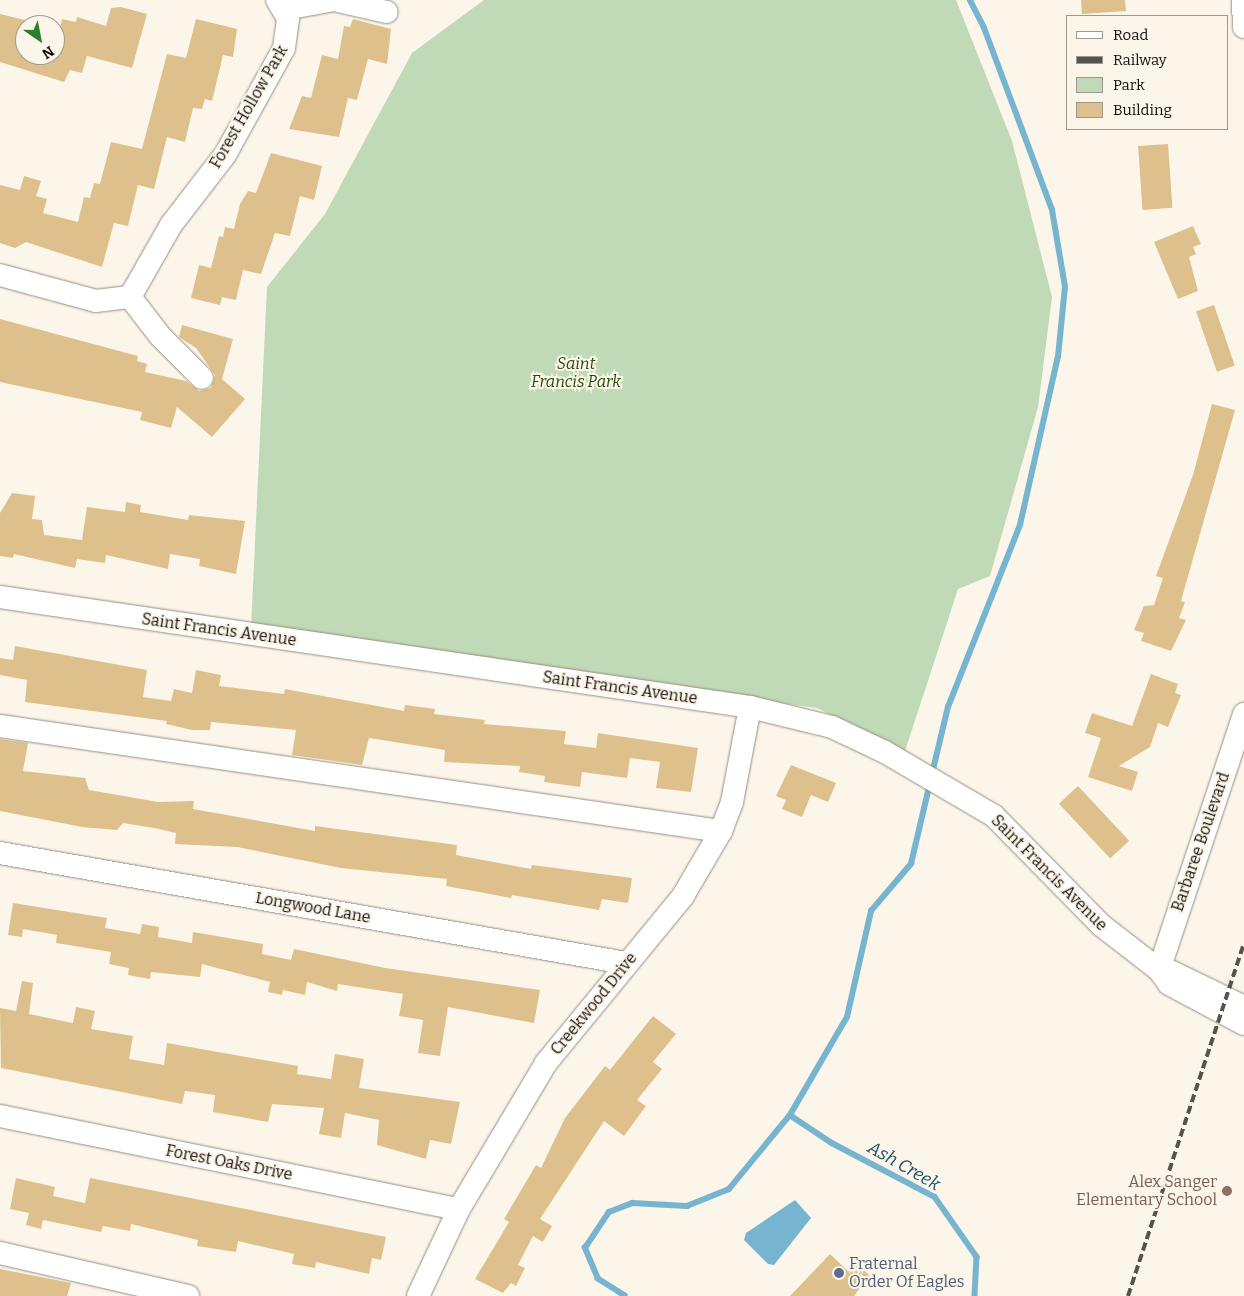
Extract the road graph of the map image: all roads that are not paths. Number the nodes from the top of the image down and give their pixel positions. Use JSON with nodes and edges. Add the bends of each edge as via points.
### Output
{"nodes":[{"id":1,"x":1243,"y":0,"type":"edge"},
{"id":2,"x":281,"y":4,"type":"edge"},
{"id":3,"x":387,"y":12,"type":"dead end"},
{"id":4,"x":1244,"y":28,"type":"edge"},
{"id":5,"x":0,"y":275,"type":"edge"},
{"id":6,"x":130,"y":297,"type":"junction"},
{"id":7,"x":202,"y":378,"type":"dead end"},
{"id":8,"x":0,"y":598,"type":"edge"},
{"id":9,"x":750,"y":707,"type":"junction"},
{"id":10,"x":1244,"y":714,"type":"edge"},
{"id":11,"x":0,"y":726,"type":"edge"},
{"id":12,"x":721,"y":831,"type":"junction"},
{"id":13,"x":0,"y":853,"type":"edge"},
{"id":14,"x":626,"y":963,"type":"junction"},
{"id":15,"x":1159,"y":970,"type":"junction"},
{"id":16,"x":1244,"y":1007,"type":"edge"},
{"id":17,"x":1244,"y":1024,"type":"edge"},
{"id":18,"x":0,"y":1116,"type":"edge"},
{"id":19,"x":458,"y":1209,"type":"junction"},
{"id":20,"x":0,"y":1253,"type":"edge"},
{"id":21,"x":188,"y":1296,"type":"edge"},
{"id":22,"x":418,"y":1296,"type":"edge"}],
"edges":[{"from":1,"to":4,"type":"street"},
{"from":2,"to":3,"type":"street","via":[[334,0]]},
{"from":2,"to":6,"type":"street","name":"Forest Hollow Park","via":[[289,28],[284,48],[225,155],[171,225]]},
{"from":5,"to":6,"type":"street","via":[[96,301]]},
{"from":6,"to":7,"type":"street","via":[[160,336]]},
{"from":8,"to":9,"type":"street","name":"Saint Francis Avenue"},
{"from":9,"to":12,"type":"street","name":"Creekwood Drive","via":[[732,802]]},
{"from":9,"to":15,"type":"street","name":"Saint Francis Avenue","via":[[832,727],[885,752],[994,816],[1101,925]]},
{"from":10,"to":15,"type":"street","name":"Barbaree Boulevard"},
{"from":11,"to":12,"type":"street"},
{"from":12,"to":14,"type":"street","name":"Creekwood Drive","via":[[684,896]]},
{"from":13,"to":14,"type":"street","name":"Longwood Lane"},
{"from":14,"to":19,"type":"street","name":"Creekwood Drive","via":[[546,1063]]},
{"from":15,"to":16,"type":"street","name":"Saint Francis Avenue","via":[[1179,973]]},
{"from":15,"to":17,"type":"street","name":"Saint Francis Avenue","via":[[1169,984]]},
{"from":18,"to":19,"type":"street","name":"Forest Oaks Drive"},
{"from":19,"to":22,"type":"street","name":"Creekwood Drive"},
{"from":20,"to":21,"type":"street"}]}
